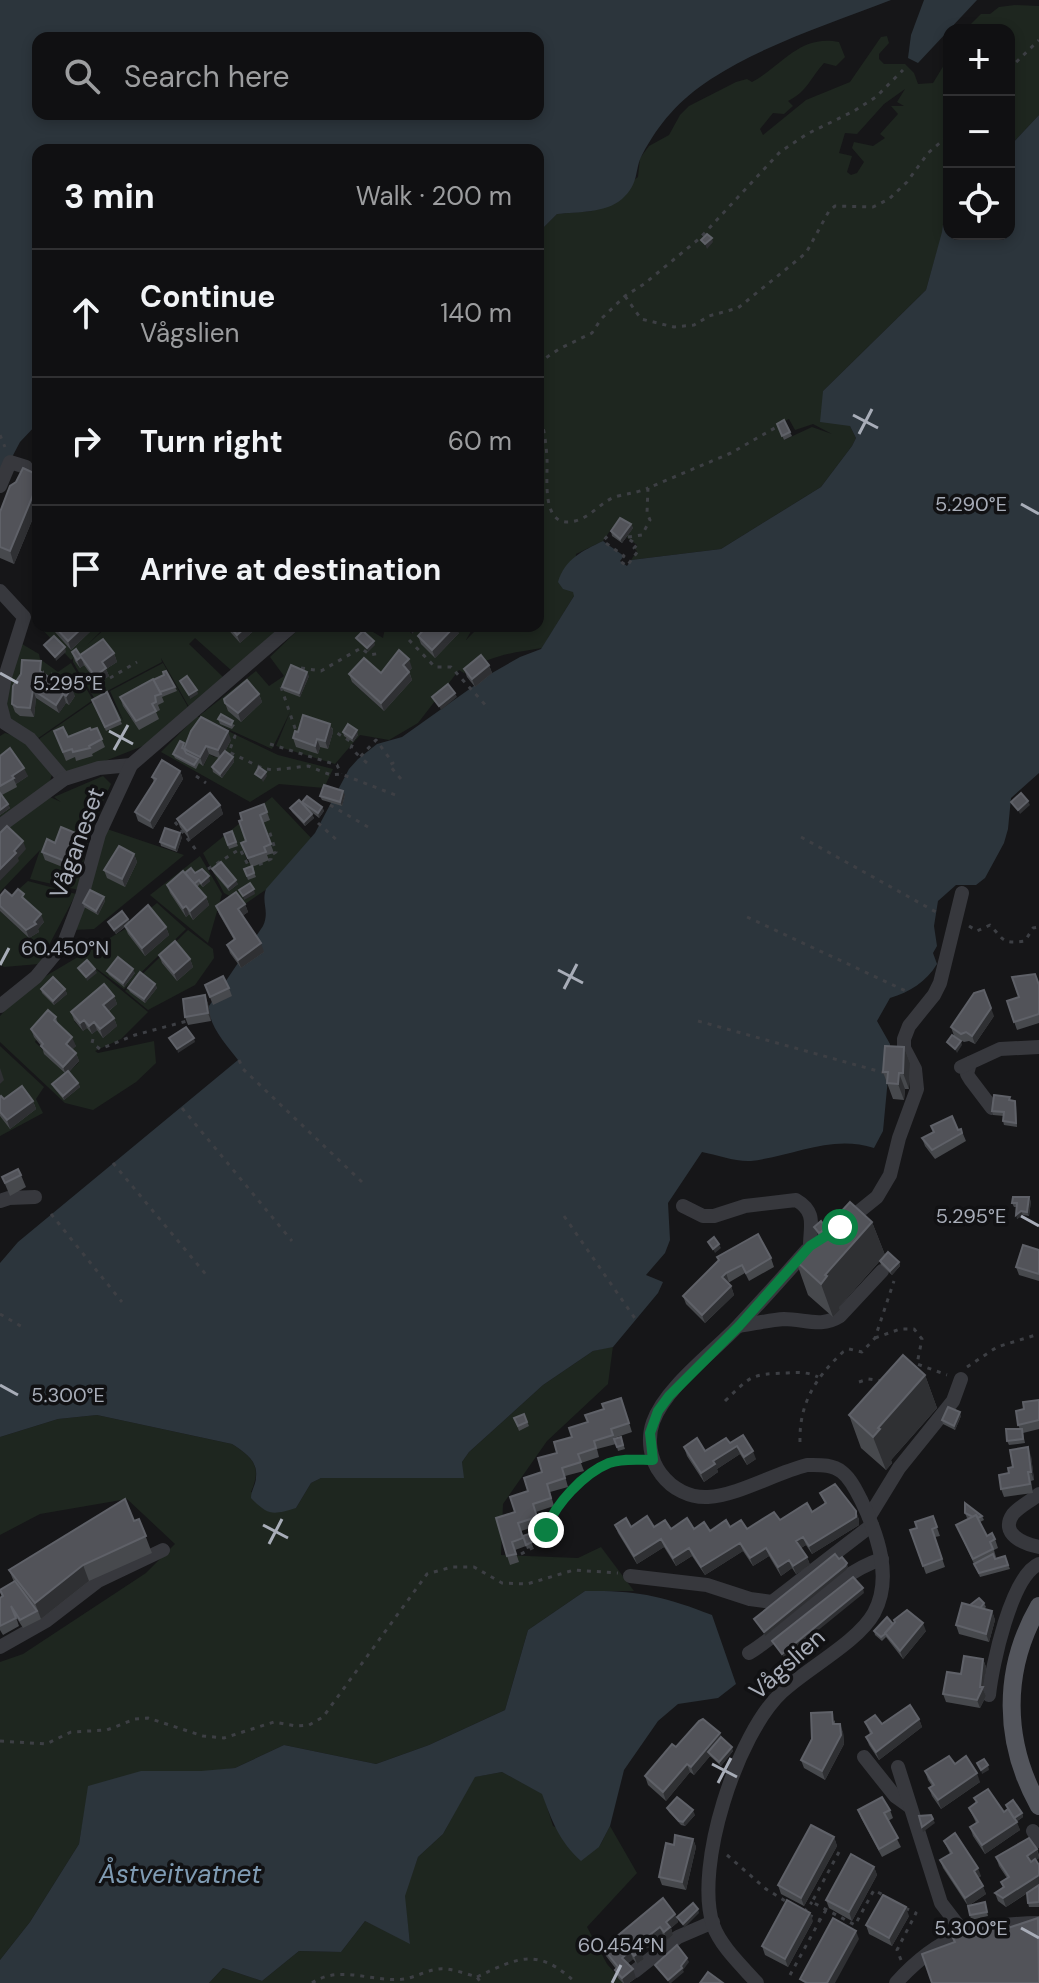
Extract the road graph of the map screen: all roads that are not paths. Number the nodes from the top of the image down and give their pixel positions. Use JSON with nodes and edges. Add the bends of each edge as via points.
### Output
{"nodes":[{"id":1,"x":26,"y":467,"type":"edge"},
{"id":2,"x":0,"y":486,"type":"edge"},
{"id":3,"x":0,"y":591,"type":"edge"},
{"id":4,"x":285,"y":632,"type":"edge"},
{"id":5,"x":131,"y":765,"type":"junction"},
{"id":6,"x":64,"y":779,"type":"junction"},
{"id":7,"x":0,"y":826,"type":"edge"},
{"id":8,"x":962,"y":893,"type":"dead end"},
{"id":9,"x":0,"y":1006,"type":"edge"},
{"id":10,"x":1039,"y":1047,"type":"edge"},
{"id":11,"x":992,"y":1108,"type":"edge"},
{"id":12,"x":35,"y":1197,"type":"dead end"},
{"id":13,"x":0,"y":1201,"type":"edge"},
{"id":14,"x":683,"y":1206,"type":"dead end"},
{"id":15,"x":810,"y":1246,"type":"junction"},
{"id":16,"x":887,"y":1274,"type":"edge"},
{"id":17,"x":739,"y":1326,"type":"junction"},
{"id":18,"x":958,"y":1378,"type":"road end"},
{"id":19,"x":1039,"y":1494,"type":"edge"},
{"id":20,"x":871,"y":1521,"type":"junction"},
{"id":21,"x":1039,"y":1547,"type":"edge"},
{"id":22,"x":163,"y":1550,"type":"dead end"},
{"id":23,"x":882,"y":1559,"type":"junction"},
{"id":24,"x":1039,"y":1564,"type":"edge"},
{"id":25,"x":630,"y":1576,"type":"road end"},
{"id":26,"x":1039,"y":1606,"type":"edge"},
{"id":27,"x":0,"y":1647,"type":"edge"},
{"id":28,"x":749,"y":1653,"type":"dead end"},
{"id":29,"x":989,"y":1695,"type":"dead end"},
{"id":30,"x":864,"y":1757,"type":"dead end"},
{"id":31,"x":898,"y":1767,"type":"dead end"},
{"id":32,"x":909,"y":1806,"type":"junction"},
{"id":33,"x":1039,"y":1806,"type":"edge"},
{"id":34,"x":713,"y":1922,"type":"junction"},
{"id":35,"x":1039,"y":1923,"type":"edge"},
{"id":36,"x":964,"y":1933,"type":"junction"},
{"id":37,"x":635,"y":1971,"type":"edge"},
{"id":38,"x":757,"y":1983,"type":"edge"},
{"id":39,"x":896,"y":1983,"type":"edge"}],
"edges":[{"from":1,"to":2,"type":"street","via":[[10,462]]},
{"from":3,"to":6,"type":"street","name":"Våganeset","via":[[24,617],[0,704],[5,723],[30,739]]},
{"from":4,"to":5,"type":"street","name":"Våganeset"},
{"from":5,"to":6,"type":"street","name":"Våganeset"},
{"from":5,"to":9,"type":"street","name":"Våganeset","via":[[99,834],[64,943],[36,977]]},
{"from":6,"to":7,"type":"street","name":"Våganeset"},
{"from":8,"to":15,"type":"street","via":[[940,983],[904,1039],[917,1089],[890,1175],[877,1197]]},
{"from":10,"to":11,"type":"street","via":[[1000,1049],[965,1065]]},
{"from":12,"to":13,"type":"street"},
{"from":14,"to":15,"type":"street","via":[[714,1216],[796,1200],[811,1215]]},
{"from":15,"to":17,"type":"street"},
{"from":16,"to":17,"type":"street","via":[[832,1321],[783,1319]]},
{"from":17,"to":20,"type":"street","name":"Vågslien","via":[[658,1411],[650,1433],[653,1460],[662,1476],[677,1489],[708,1497],[793,1468],[830,1466],[849,1479]]},
{"from":18,"to":20,"type":"street","via":[[953,1401],[899,1468]]},
{"from":19,"to":21,"type":"street","via":[[1009,1524],[1016,1539]]},
{"from":20,"to":23,"type":"street","name":"Vågslien"},
{"from":20,"to":25,"type":"street","via":[[772,1602],[707,1585]]},
{"from":22,"to":27,"type":"street","via":[[98,1581],[46,1621]]},
{"from":23,"to":28,"type":"street","name":"Vågslien","via":[[852,1574]]},
{"from":23,"to":34,"type":"street","name":"Vågslien","via":[[882,1584],[873,1614],[783,1691],[750,1733],[714,1847],[708,1885]]},
{"from":24,"to":29,"type":"street","via":[[1023,1580],[1006,1619]]},
{"from":26,"to":33,"type":"main road","via":[[1014,1670],[1011,1711],[1021,1766]]},
{"from":30,"to":32,"type":"street"},
{"from":31,"to":32,"type":"street"},
{"from":32,"to":36,"type":"street","via":[[941,1903]]},
{"from":34,"to":37,"type":"street","via":[[678,1937]]},
{"from":34,"to":38,"type":"street","name":"Vågslien","via":[[721,1940]]},
{"from":35,"to":36,"type":"street"},
{"from":36,"to":39,"type":"street","via":[[941,1944]]}]}
